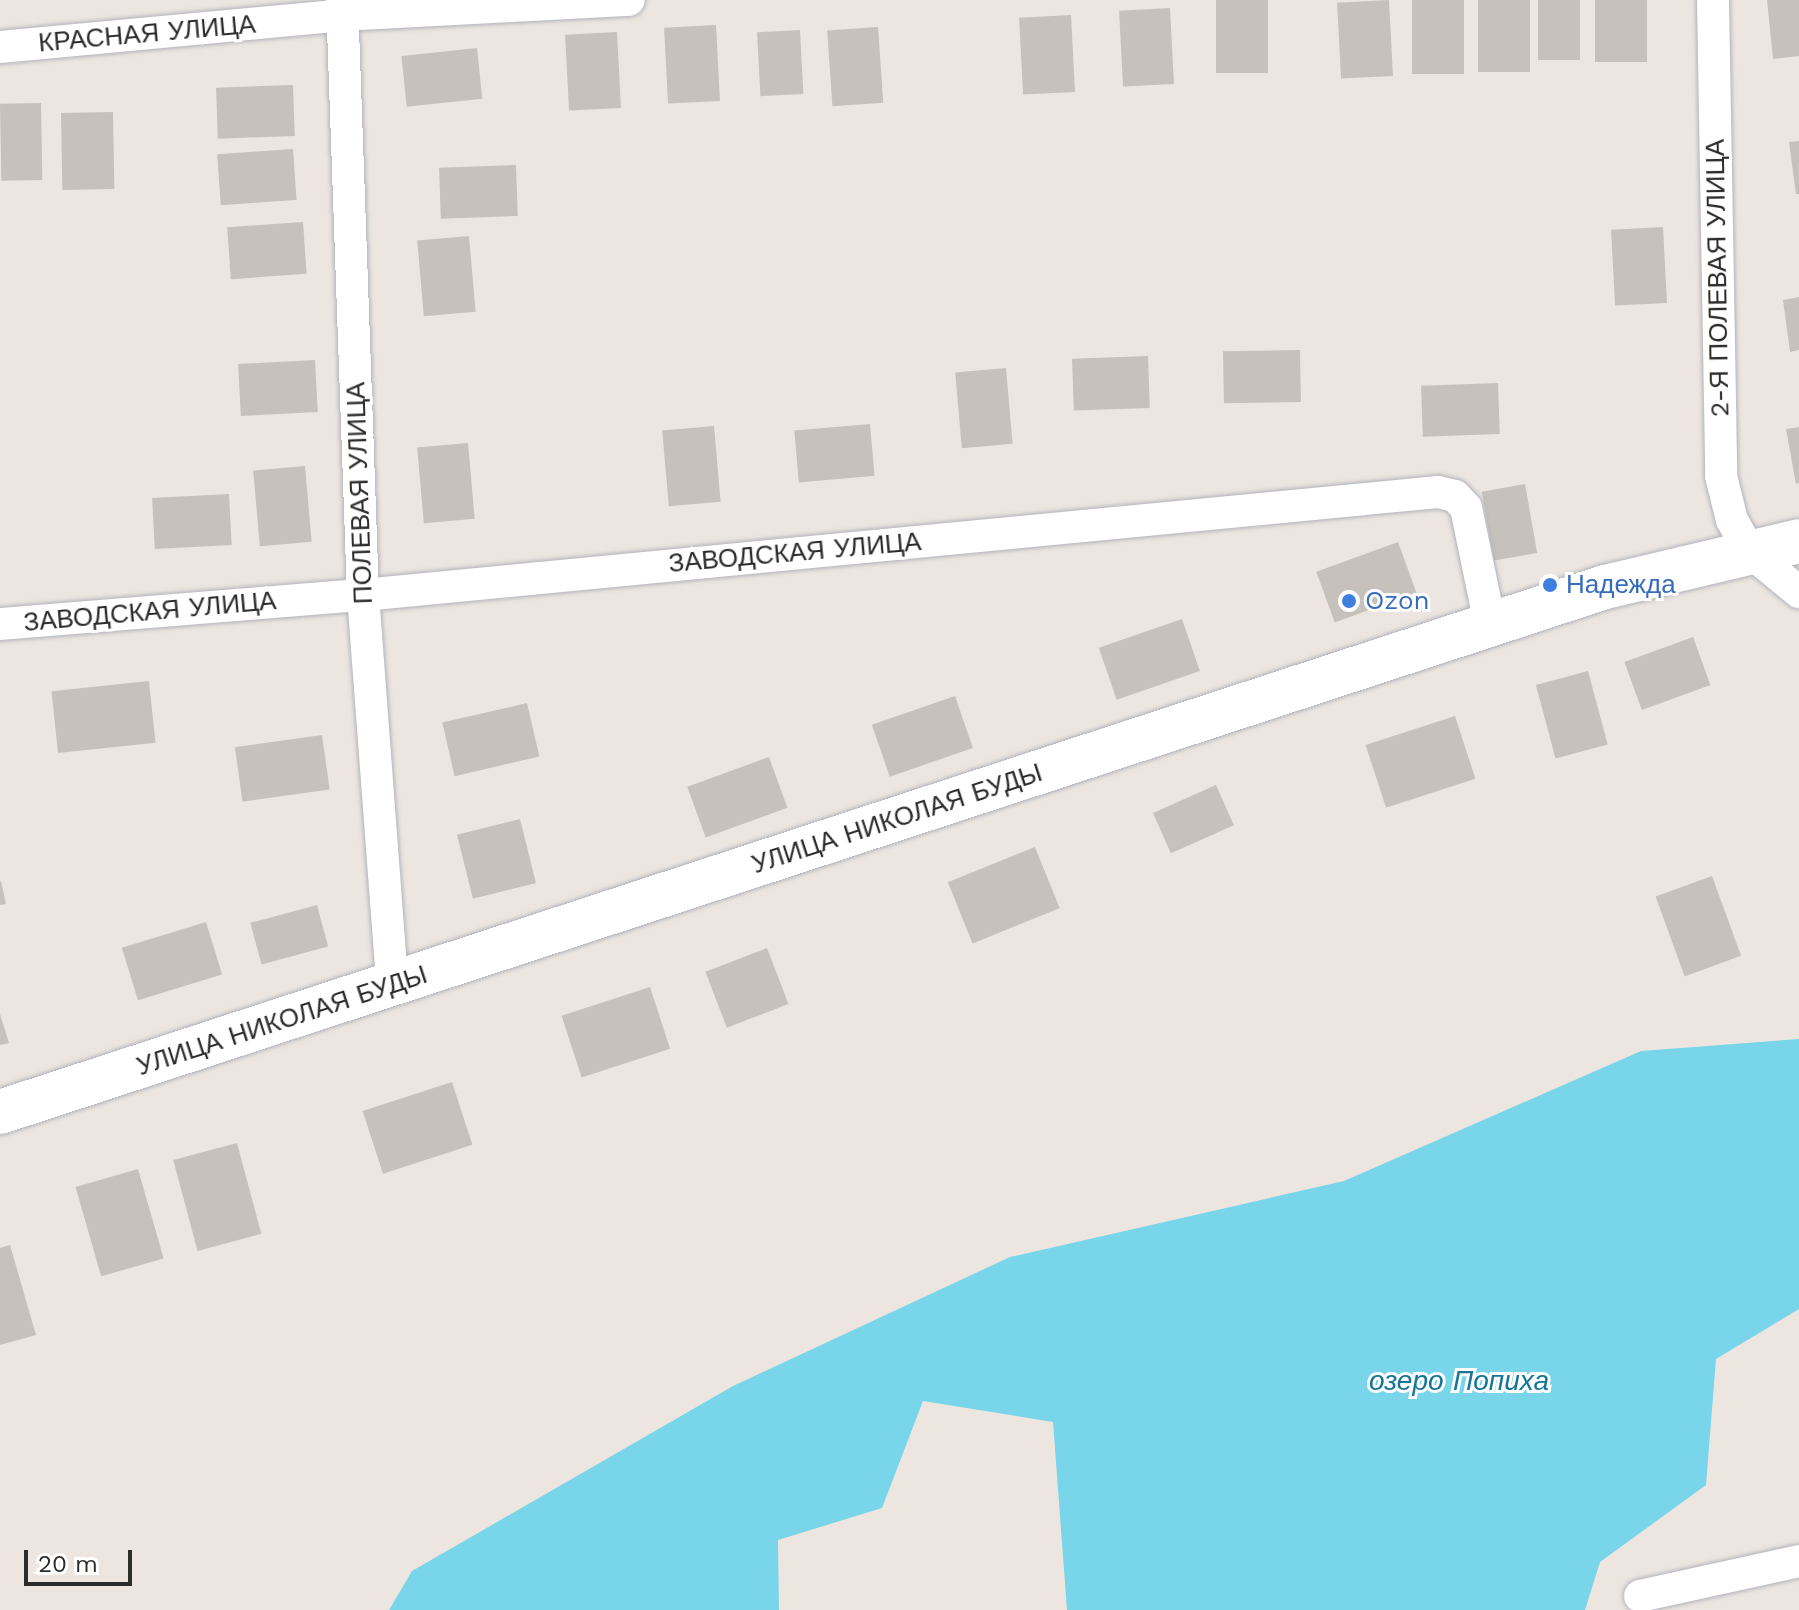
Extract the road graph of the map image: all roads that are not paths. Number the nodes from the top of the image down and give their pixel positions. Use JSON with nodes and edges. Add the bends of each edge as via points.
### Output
{"nodes":[{"id":1,"x":629,"y":0,"type":"edge"},
{"id":2,"x":1713,"y":0,"type":"edge"},
{"id":3,"x":342,"y":8,"type":"edge"},
{"id":4,"x":0,"y":47,"type":"edge"},
{"id":5,"x":1799,"y":541,"type":"edge"},
{"id":6,"x":1749,"y":551,"type":"junction"},
{"id":7,"x":1799,"y":592,"type":"edge"},
{"id":8,"x":363,"y":595,"type":"junction"},
{"id":9,"x":0,"y":624,"type":"edge"},
{"id":10,"x":1490,"y":624,"type":"junction"},
{"id":11,"x":392,"y":985,"type":"junction"},
{"id":12,"x":0,"y":1112,"type":"edge"},
{"id":13,"x":1799,"y":1561,"type":"edge"},
{"id":14,"x":1640,"y":1596,"type":"dead end"}],
"edges":[{"from":1,"to":3,"type":"street","name":"КРАСНАЯ УЛИЦА"},
{"from":2,"to":6,"type":"street","name":"2-Я ПОЛЕВАЯ УЛИЦА","via":[[1721,476],[1732,520]]},
{"from":3,"to":4,"type":"street","name":"КРАСНАЯ УЛИЦА"},
{"from":3,"to":8,"type":"street","name":"ПОЛЕВАЯ УЛИЦА"},
{"from":5,"to":6,"type":"street","name":"УЛИЦА НИКОЛАЯ БУДЫ"},
{"from":6,"to":7,"type":"street"},
{"from":6,"to":10,"type":"street","name":"УЛИЦА НИКОЛАЯ БУДЫ","via":[[1605,587]]},
{"from":8,"to":9,"type":"street","name":"ЗАВОДСКАЯ УЛИЦА"},
{"from":8,"to":10,"type":"street","name":"ЗАВОДСКАЯ УЛИЦА","via":[[1438,492],[1455,496],[1466,508]]},
{"from":8,"to":11,"type":"street","name":"ПОЛЕВАЯ УЛИЦА"},
{"from":10,"to":11,"type":"street","name":"УЛИЦА НИКОЛАЯ БУДЫ"},
{"from":11,"to":12,"type":"street","name":"УЛИЦА НИКОЛАЯ БУДЫ"},
{"from":13,"to":14,"type":"street"}]}
